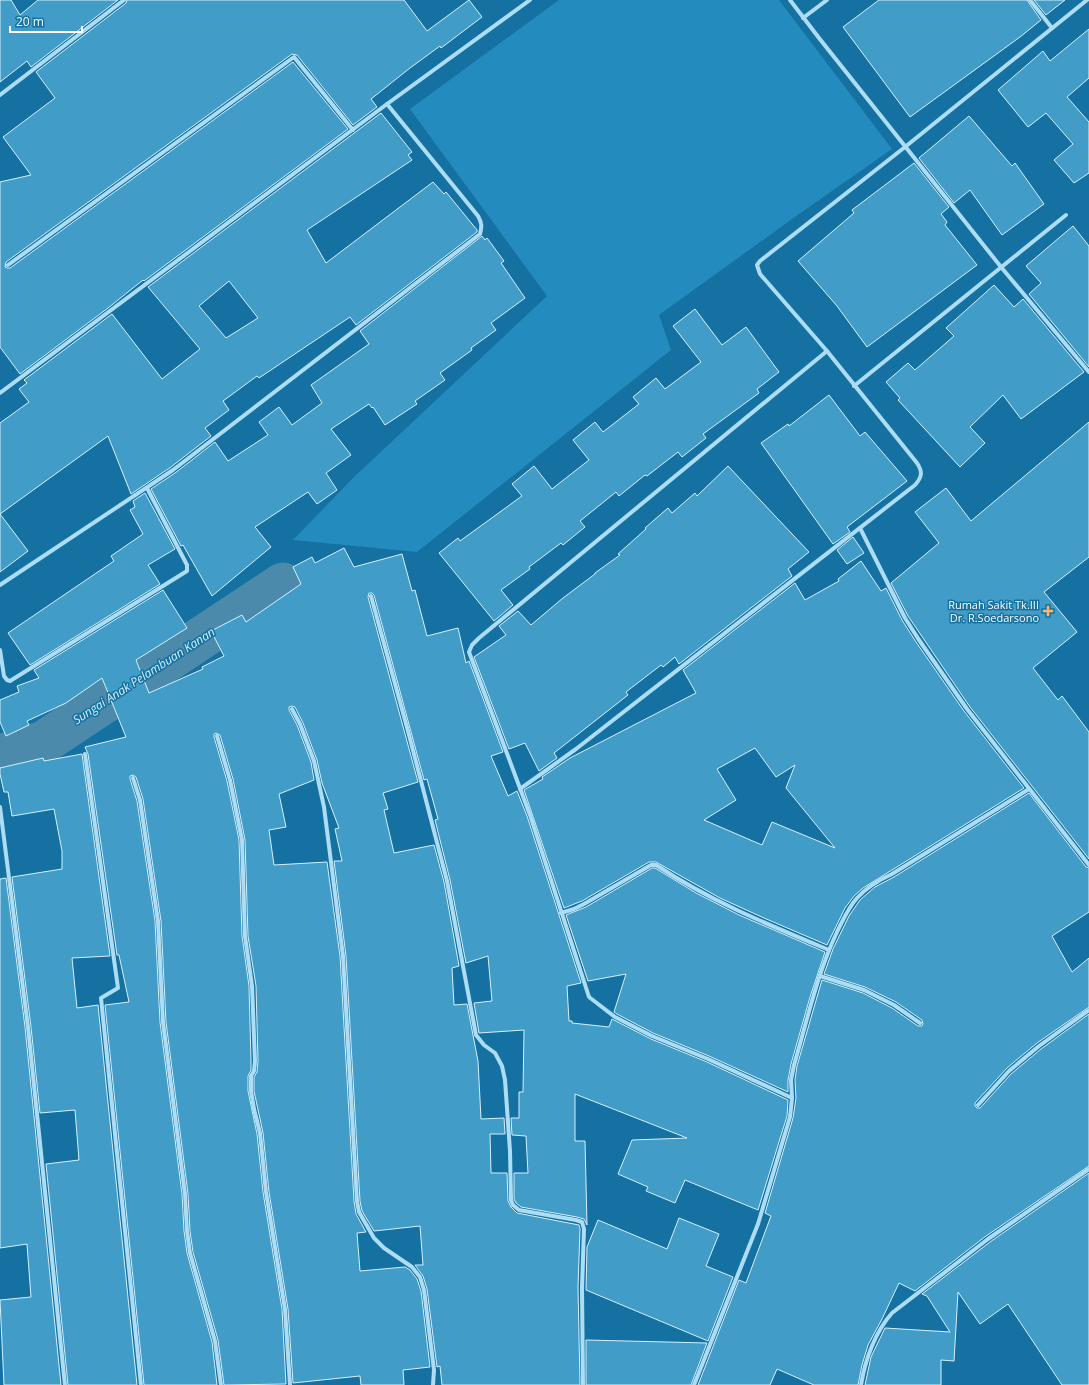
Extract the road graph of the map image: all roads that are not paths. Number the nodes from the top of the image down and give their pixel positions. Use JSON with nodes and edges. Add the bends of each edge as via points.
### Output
{"nodes":[{"id":1,"x":124,"y":0,"type":"edge"},
{"id":2,"x":530,"y":0,"type":"edge"},
{"id":3,"x":790,"y":0,"type":"edge"},
{"id":4,"x":827,"y":0,"type":"edge"},
{"id":5,"x":1030,"y":0,"type":"edge"},
{"id":6,"x":1087,"y":0,"type":"edge"},
{"id":7,"x":803,"y":18,"type":"junction"},
{"id":8,"x":1052,"y":28,"type":"junction"},
{"id":9,"x":0,"y":95,"type":"edge"},
{"id":10,"x":387,"y":104,"type":"junction"},
{"id":11,"x":353,"y":130,"type":"junction"},
{"id":12,"x":905,"y":147,"type":"junction"},
{"id":13,"x":1066,"y":215,"type":"dead end"},
{"id":14,"x":8,"y":265,"type":"dead end"},
{"id":15,"x":1002,"y":267,"type":"junction"},
{"id":16,"x":826,"y":351,"type":"junction"},
{"id":17,"x":1089,"y":372,"type":"edge"},
{"id":18,"x":854,"y":386,"type":"junction"},
{"id":19,"x":0,"y":393,"type":"edge"},
{"id":20,"x":147,"y":488,"type":"junction"},
{"id":21,"x":860,"y":528,"type":"junction"},
{"id":22,"x":0,"y":585,"type":"edge"},
{"id":23,"x":371,"y":596,"type":"dead end"},
{"id":24,"x":0,"y":650,"type":"edge"},
{"id":25,"x":292,"y":709,"type":"dead end"},
{"id":26,"x":217,"y":736,"type":"dead end"},
{"id":27,"x":85,"y":754,"type":"dead end"},
{"id":28,"x":132,"y":778,"type":"dead end"},
{"id":29,"x":520,"y":789,"type":"junction"},
{"id":30,"x":1029,"y":789,"type":"junction"},
{"id":31,"x":0,"y":807,"type":"edge"},
{"id":32,"x":1089,"y":865,"type":"edge"},
{"id":33,"x":561,"y":913,"type":"junction"},
{"id":34,"x":829,"y":950,"type":"junction"},
{"id":35,"x":820,"y":976,"type":"junction"},
{"id":36,"x":1089,"y":1010,"type":"edge"},
{"id":37,"x":920,"y":1022,"type":"dead end"},
{"id":38,"x":792,"y":1098,"type":"junction"},
{"id":39,"x":978,"y":1105,"type":"dead end"},
{"id":40,"x":1089,"y":1169,"type":"edge"},
{"id":41,"x":65,"y":1385,"type":"edge"},
{"id":42,"x":141,"y":1385,"type":"edge"},
{"id":43,"x":221,"y":1385,"type":"edge"},
{"id":44,"x":290,"y":1385,"type":"edge"},
{"id":45,"x":433,"y":1385,"type":"edge"},
{"id":46,"x":583,"y":1385,"type":"edge"},
{"id":47,"x":694,"y":1385,"type":"edge"},
{"id":48,"x":861,"y":1385,"type":"edge"}],
"edges":[{"from":1,"to":9,"type":"street"},
{"from":2,"to":10,"type":"street"},
{"from":3,"to":7,"type":"street"},
{"from":4,"to":7,"type":"street"},
{"from":5,"to":8,"type":"street"},
{"from":6,"to":8,"type":"street"},
{"from":7,"to":12,"type":"street"},
{"from":8,"to":12,"type":"street"},
{"from":10,"to":11,"type":"street"},
{"from":10,"to":20,"type":"street","via":[[478,216],[482,227],[480,234]]},
{"from":11,"to":14,"type":"street","via":[[294,57]]},
{"from":11,"to":19,"type":"street"},
{"from":12,"to":15,"type":"street"},
{"from":12,"to":16,"type":"street","via":[[757,265],[760,274]]},
{"from":13,"to":15,"type":"street"},
{"from":15,"to":17,"type":"street"},
{"from":15,"to":18,"type":"street"},
{"from":16,"to":18,"type":"street"},
{"from":16,"to":29,"type":"street","via":[[472,645],[470,652]]},
{"from":18,"to":21,"type":"street","via":[[920,467],[921,473],[920,480],[915,485]]},
{"from":20,"to":22,"type":"street"},
{"from":20,"to":24,"type":"street","via":[[187,566],[187,571],[10,681],[4,676]]},
{"from":21,"to":29,"type":"street","via":[[576,749]]},
{"from":21,"to":30,"type":"street","via":[[905,618],[919,640]]},
{"from":23,"to":46,"type":"street","via":[[447,882],[476,1035],[495,1053],[502,1066],[510,1152],[511,1200],[519,1210],[576,1220],[582,1222],[584,1229]]},
{"from":25,"to":45,"type":"street","via":[[314,761],[324,807],[342,956],[358,1206],[374,1238],[412,1267],[420,1277],[424,1290],[434,1370]]},
{"from":26,"to":44,"type":"street","via":[[230,780],[242,840],[255,1061],[251,1091],[260,1133],[266,1192],[285,1309]]},
{"from":27,"to":42,"type":"street","via":[[118,988],[101,998]]},
{"from":28,"to":43,"type":"street","via":[[140,800],[158,921],[163,1022],[186,1194],[190,1252],[215,1341]]},
{"from":29,"to":33,"type":"street"},
{"from":30,"to":32,"type":"street"},
{"from":30,"to":34,"type":"street","via":[[873,883],[849,908]]},
{"from":31,"to":41,"type":"street","via":[[28,1027]]},
{"from":33,"to":34,"type":"street","via":[[584,904],[651,865],[656,865],[702,894],[744,915]]},
{"from":33,"to":38,"type":"street","via":[[589,997],[615,1017],[652,1036]]},
{"from":34,"to":35,"type":"street"},
{"from":35,"to":37,"type":"street","via":[[864,990]]},
{"from":35,"to":38,"type":"street","via":[[792,1074]]},
{"from":36,"to":39,"type":"street","via":[[1009,1071]]},
{"from":38,"to":47,"type":"street","via":[[790,1117],[758,1224]]},
{"from":40,"to":48,"type":"street","via":[[988,1239],[892,1313],[884,1322],[869,1355]]}]}
